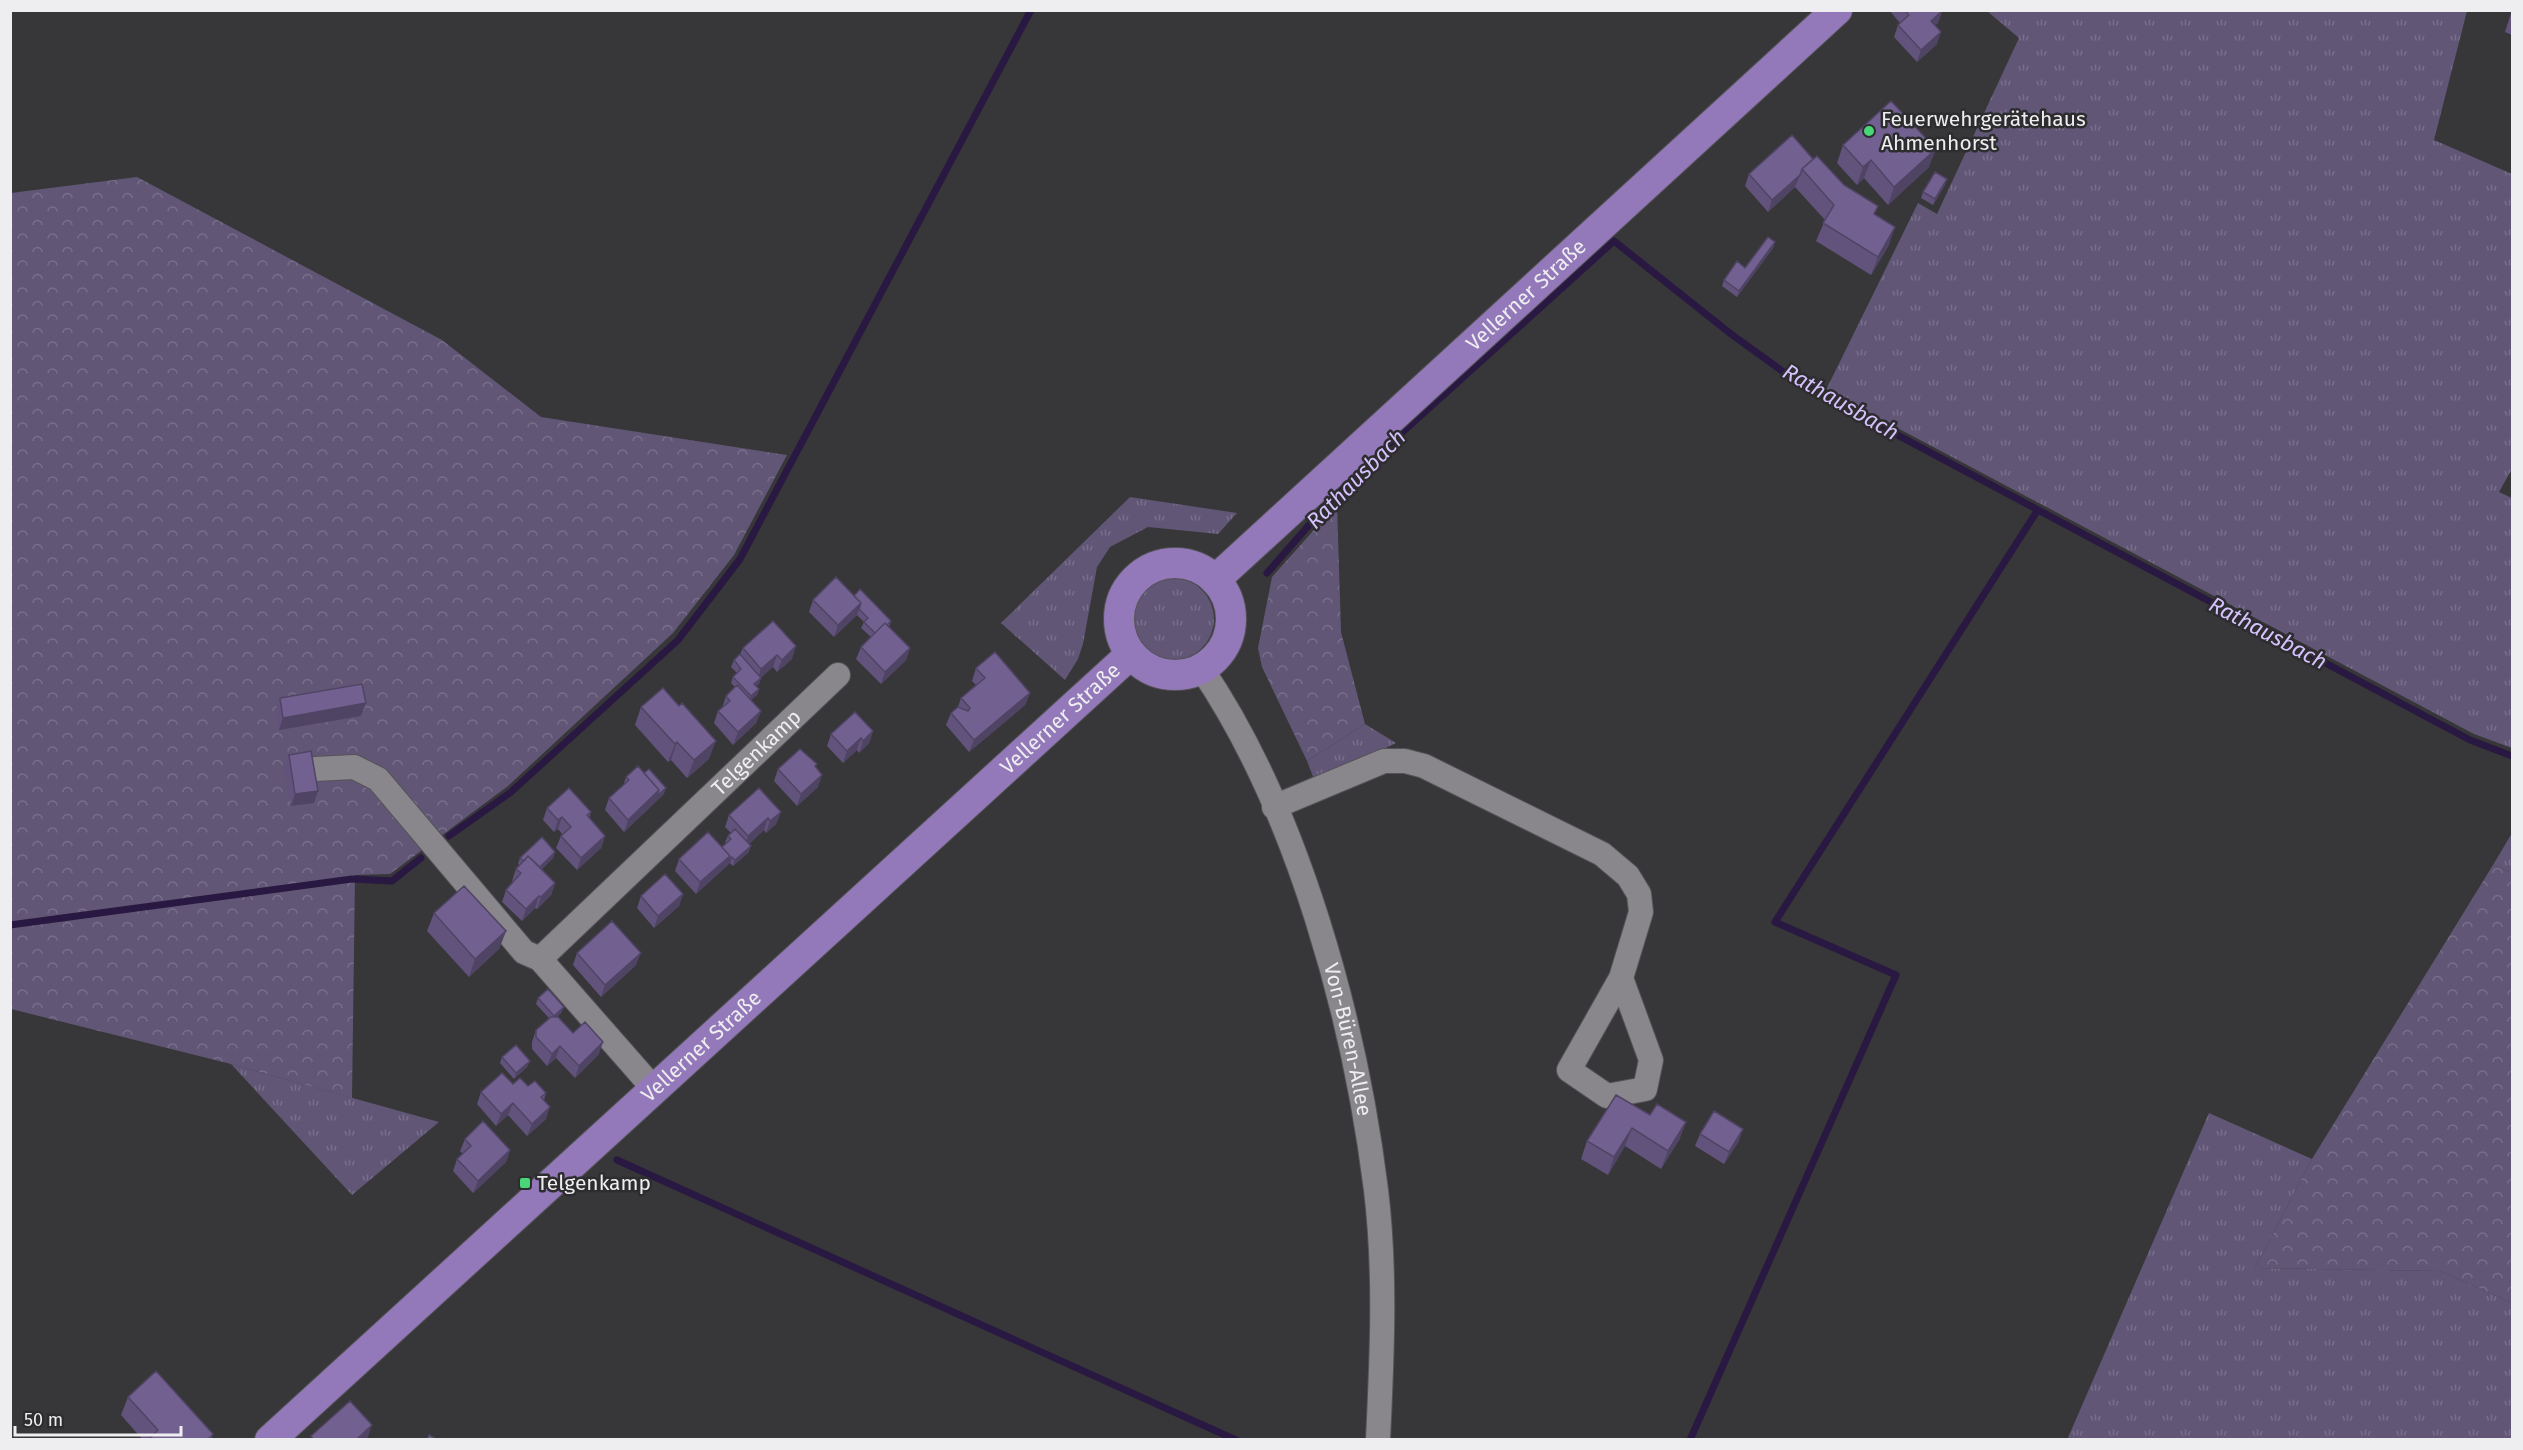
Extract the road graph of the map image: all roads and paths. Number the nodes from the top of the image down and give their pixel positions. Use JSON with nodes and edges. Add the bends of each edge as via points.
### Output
{"nodes":[{"id":1,"x":1838,"y":10,"type":"edge"},
{"id":2,"x":1215,"y":580,"type":"junction"},
{"id":3,"x":1131,"y":654,"type":"junction"},
{"id":4,"x":1201,"y":669,"type":"junction"},
{"id":5,"x":838,"y":675,"type":"dead end"},
{"id":6,"x":315,"y":768,"type":"edge"},
{"id":7,"x":1274,"y":807,"type":"junction"},
{"id":8,"x":540,"y":959,"type":"junction"},
{"id":9,"x":1621,"y":978,"type":"junction"},
{"id":10,"x":654,"y":1089,"type":"junction"},
{"id":11,"x":270,"y":1440,"type":"edge"},
{"id":12,"x":1377,"y":1440,"type":"edge"}],
"edges":[{"from":1,"to":2,"type":"main road","name":"Vellerner Straße"},
{"from":2,"to":3,"type":"main road","via":[[1199,568],[1181,563],[1162,564],[1145,571],[1121,600],[1118,619]]},
{"from":2,"to":4,"type":"main road","via":[[1228,602],[1230,627],[1220,651]]},
{"from":3,"to":4,"type":"main road","via":[[1146,667],[1164,674]]},
{"from":3,"to":10,"type":"main road","name":"Vellerner Straße"},
{"from":4,"to":7,"type":"street","name":"Von-Büren-Allee","via":[[1217,691]]},
{"from":5,"to":8,"type":"street","name":"Telgenkamp"},
{"from":6,"to":8,"type":"street","via":[[354,766],[378,779],[524,952]]},
{"from":7,"to":9,"type":"street","via":[[1384,761],[1405,761],[1424,766],[1560,833],[1602,854],[1628,876],[1639,894],[1641,912]]},
{"from":7,"to":12,"type":"street","name":"Von-Büren-Allee","via":[[1307,888],[1331,966],[1358,1081],[1376,1191],[1382,1288]]},
{"from":8,"to":10,"type":"street"},
{"from":9,"to":9,"type":"street","via":[[1651,1060],[1645,1089],[1608,1096],[1569,1070]]},
{"from":10,"to":11,"type":"main road","name":"Vellerner Straße"}]}
